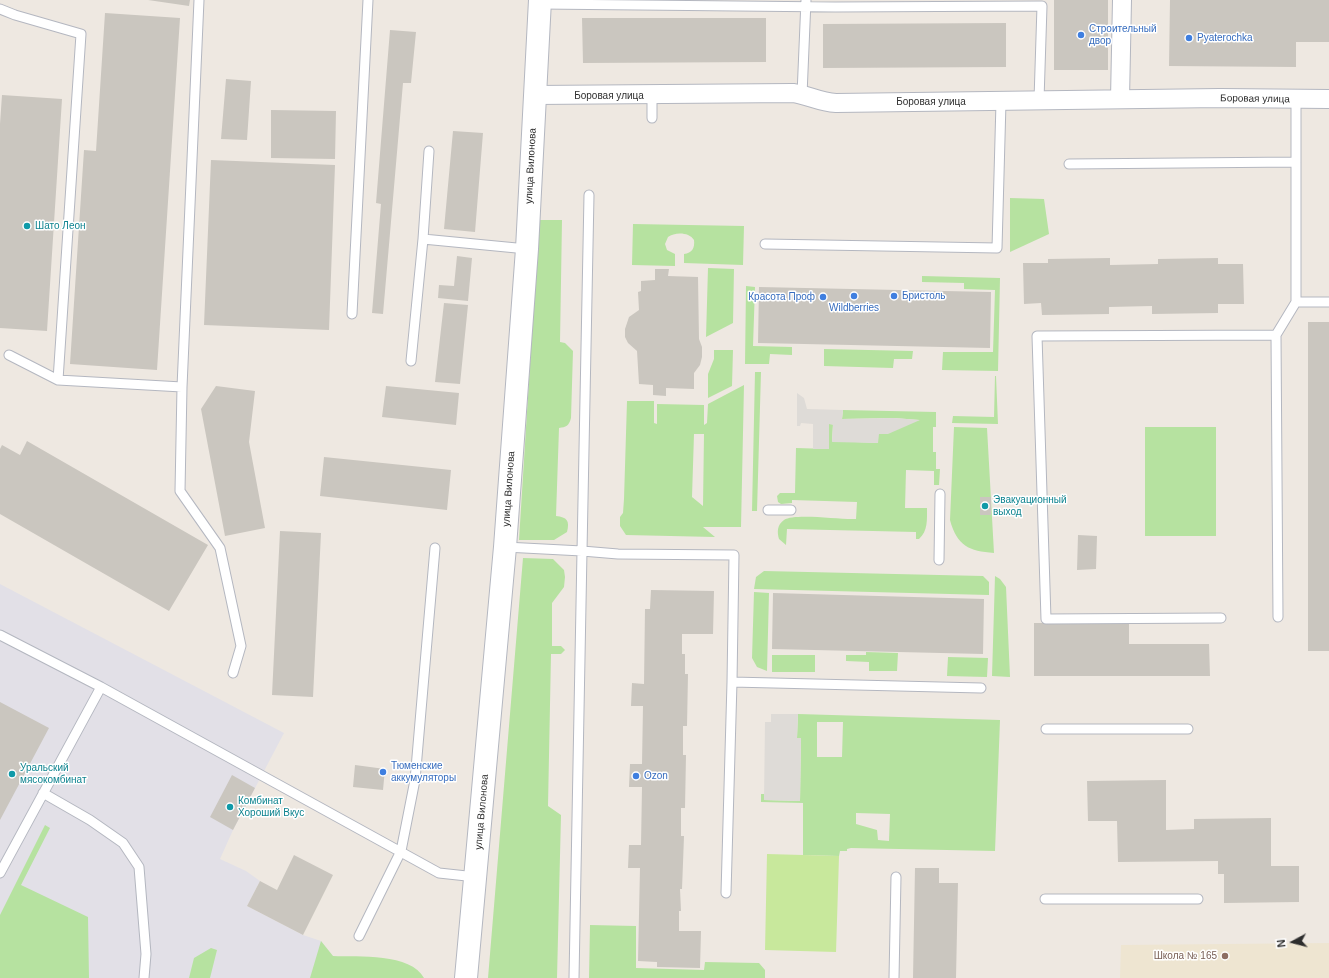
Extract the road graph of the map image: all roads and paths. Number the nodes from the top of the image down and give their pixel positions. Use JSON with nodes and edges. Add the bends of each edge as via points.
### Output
{"nodes":[{"id":1,"x":199,"y":0,"type":"edge"},
{"id":2,"x":368,"y":0,"type":"edge"},
{"id":3,"x":1122,"y":0,"type":"edge"},
{"id":4,"x":540,"y":2,"type":"edge"},
{"id":5,"x":806,"y":3,"type":"edge"},
{"id":6,"x":1042,"y":3,"type":"edge"},
{"id":7,"x":0,"y":9,"type":"edge"},
{"id":8,"x":535,"y":95,"type":"junction"},
{"id":9,"x":802,"y":95,"type":"junction"},
{"id":10,"x":652,"y":96,"type":"junction"},
{"id":11,"x":1296,"y":99,"type":"junction"},
{"id":12,"x":1329,"y":99,"type":"edge"},
{"id":13,"x":1039,"y":100,"type":"junction"},
{"id":14,"x":1120,"y":100,"type":"junction"},
{"id":15,"x":1001,"y":102,"type":"junction"},
{"id":16,"x":652,"y":118,"type":"dead end"},
{"id":17,"x":429,"y":150,"type":"dead end"},
{"id":18,"x":1296,"y":162,"type":"junction"},
{"id":19,"x":1069,"y":164,"type":"dead end"},
{"id":20,"x":589,"y":194,"type":"dead end"},
{"id":21,"x":423,"y":239,"type":"junction"},
{"id":22,"x":765,"y":244,"type":"dead end"},
{"id":23,"x":527,"y":249,"type":"junction"},
{"id":24,"x":1296,"y":302,"type":"junction"},
{"id":25,"x":1329,"y":302,"type":"edge"},
{"id":26,"x":352,"y":314,"type":"dead end"},
{"id":27,"x":1276,"y":335,"type":"junction"},
{"id":28,"x":9,"y":355,"type":"dead end"},
{"id":29,"x":411,"y":361,"type":"dead end"},
{"id":30,"x":58,"y":380,"type":"junction"},
{"id":31,"x":182,"y":387,"type":"junction"},
{"id":32,"x":940,"y":494,"type":"dead end"},
{"id":33,"x":768,"y":510,"type":"dead end"},
{"id":34,"x":791,"y":510,"type":"dead end"},
{"id":35,"x":505,"y":547,"type":"junction"},
{"id":36,"x":435,"y":548,"type":"dead end"},
{"id":37,"x":582,"y":551,"type":"junction"},
{"id":38,"x":939,"y":560,"type":"dead end"},
{"id":39,"x":1278,"y":617,"type":"dead end"},
{"id":40,"x":1221,"y":618,"type":"dead end"},
{"id":41,"x":0,"y":635,"type":"edge"},
{"id":42,"x":233,"y":673,"type":"dead end"},
{"id":43,"x":732,"y":682,"type":"junction"},
{"id":44,"x":101,"y":687,"type":"junction"},
{"id":45,"x":981,"y":688,"type":"dead end"},
{"id":46,"x":1046,"y":729,"type":"dead end"},
{"id":47,"x":1188,"y":729,"type":"dead end"},
{"id":48,"x":43,"y":793,"type":"junction"},
{"id":49,"x":402,"y":851,"type":"junction"},
{"id":50,"x":0,"y":873,"type":"edge"},
{"id":51,"x":476,"y":877,"type":"junction"},
{"id":52,"x":896,"y":877,"type":"dead end"},
{"id":53,"x":726,"y":893,"type":"dead end"},
{"id":54,"x":1045,"y":899,"type":"dead end"},
{"id":55,"x":1198,"y":899,"type":"dead end"},
{"id":56,"x":358,"y":936,"type":"dead end"},
{"id":57,"x":144,"y":978,"type":"edge"},
{"id":58,"x":466,"y":978,"type":"edge"},
{"id":59,"x":574,"y":978,"type":"edge"},
{"id":60,"x":894,"y":978,"type":"edge"}],
"edges":[{"from":1,"to":31,"type":"lane"},
{"from":2,"to":26,"type":"lane"},
{"from":3,"to":14,"type":"street"},
{"from":4,"to":5,"type":"lane"},
{"from":4,"to":8,"type":"street","name":"улица Вилонова"},
{"from":5,"to":6,"type":"lane"},
{"from":5,"to":9,"type":"lane"},
{"from":6,"to":13,"type":"lane"},
{"from":7,"to":30,"type":"lane","via":[[81,34]]},
{"from":8,"to":10,"type":"street","name":"Боровая улица"},
{"from":8,"to":23,"type":"street","name":"улица Вилонова"},
{"from":9,"to":10,"type":"street","name":"Боровая улица"},
{"from":9,"to":15,"type":"street","name":"Боровая улица","via":[[821,102],[836,103]]},
{"from":10,"to":16,"type":"lane"},
{"from":11,"to":12,"type":"street","name":"Боровая улица"},
{"from":11,"to":14,"type":"street","name":"Боровая улица"},
{"from":11,"to":18,"type":"lane"},
{"from":13,"to":14,"type":"street","name":"Боровая улица"},
{"from":13,"to":15,"type":"street","name":"Боровая улица"},
{"from":15,"to":22,"type":"lane","via":[[997,248]]},
{"from":17,"to":21,"type":"lane"},
{"from":18,"to":19,"type":"lane"},
{"from":18,"to":24,"type":"lane"},
{"from":20,"to":37,"type":"lane"},
{"from":21,"to":23,"type":"lane"},
{"from":21,"to":29,"type":"lane"},
{"from":23,"to":35,"type":"street","name":"улица Вилонова"},
{"from":24,"to":25,"type":"lane"},
{"from":24,"to":27,"type":"lane"},
{"from":27,"to":39,"type":"lane"},
{"from":27,"to":40,"type":"lane","via":[[1037,336],[1046,619]]},
{"from":28,"to":30,"type":"lane"},
{"from":30,"to":31,"type":"lane"},
{"from":31,"to":42,"type":"lane","via":[[180,491],[220,548],[241,646]]},
{"from":32,"to":38,"type":"lane"},
{"from":33,"to":34,"type":"lane"},
{"from":35,"to":37,"type":"lane"},
{"from":35,"to":51,"type":"street","name":"улица Вилонова"},
{"from":36,"to":49,"type":"lane","via":[[415,780]]},
{"from":37,"to":43,"type":"lane","via":[[618,554],[734,555]]},
{"from":37,"to":59,"type":"lane"},
{"from":41,"to":44,"type":"lane"},
{"from":43,"to":45,"type":"lane"},
{"from":43,"to":53,"type":"lane"},
{"from":44,"to":48,"type":"lane"},
{"from":44,"to":49,"type":"lane"},
{"from":46,"to":47,"type":"lane"},
{"from":48,"to":50,"type":"lane"},
{"from":48,"to":57,"type":"lane","via":[[90,820],[123,843],[139,867],[146,954]]},
{"from":49,"to":51,"type":"lane","via":[[439,873]]},
{"from":49,"to":56,"type":"lane"},
{"from":51,"to":58,"type":"street","name":"улица Вилонова"},
{"from":52,"to":60,"type":"lane"},
{"from":54,"to":55,"type":"lane"}]}
